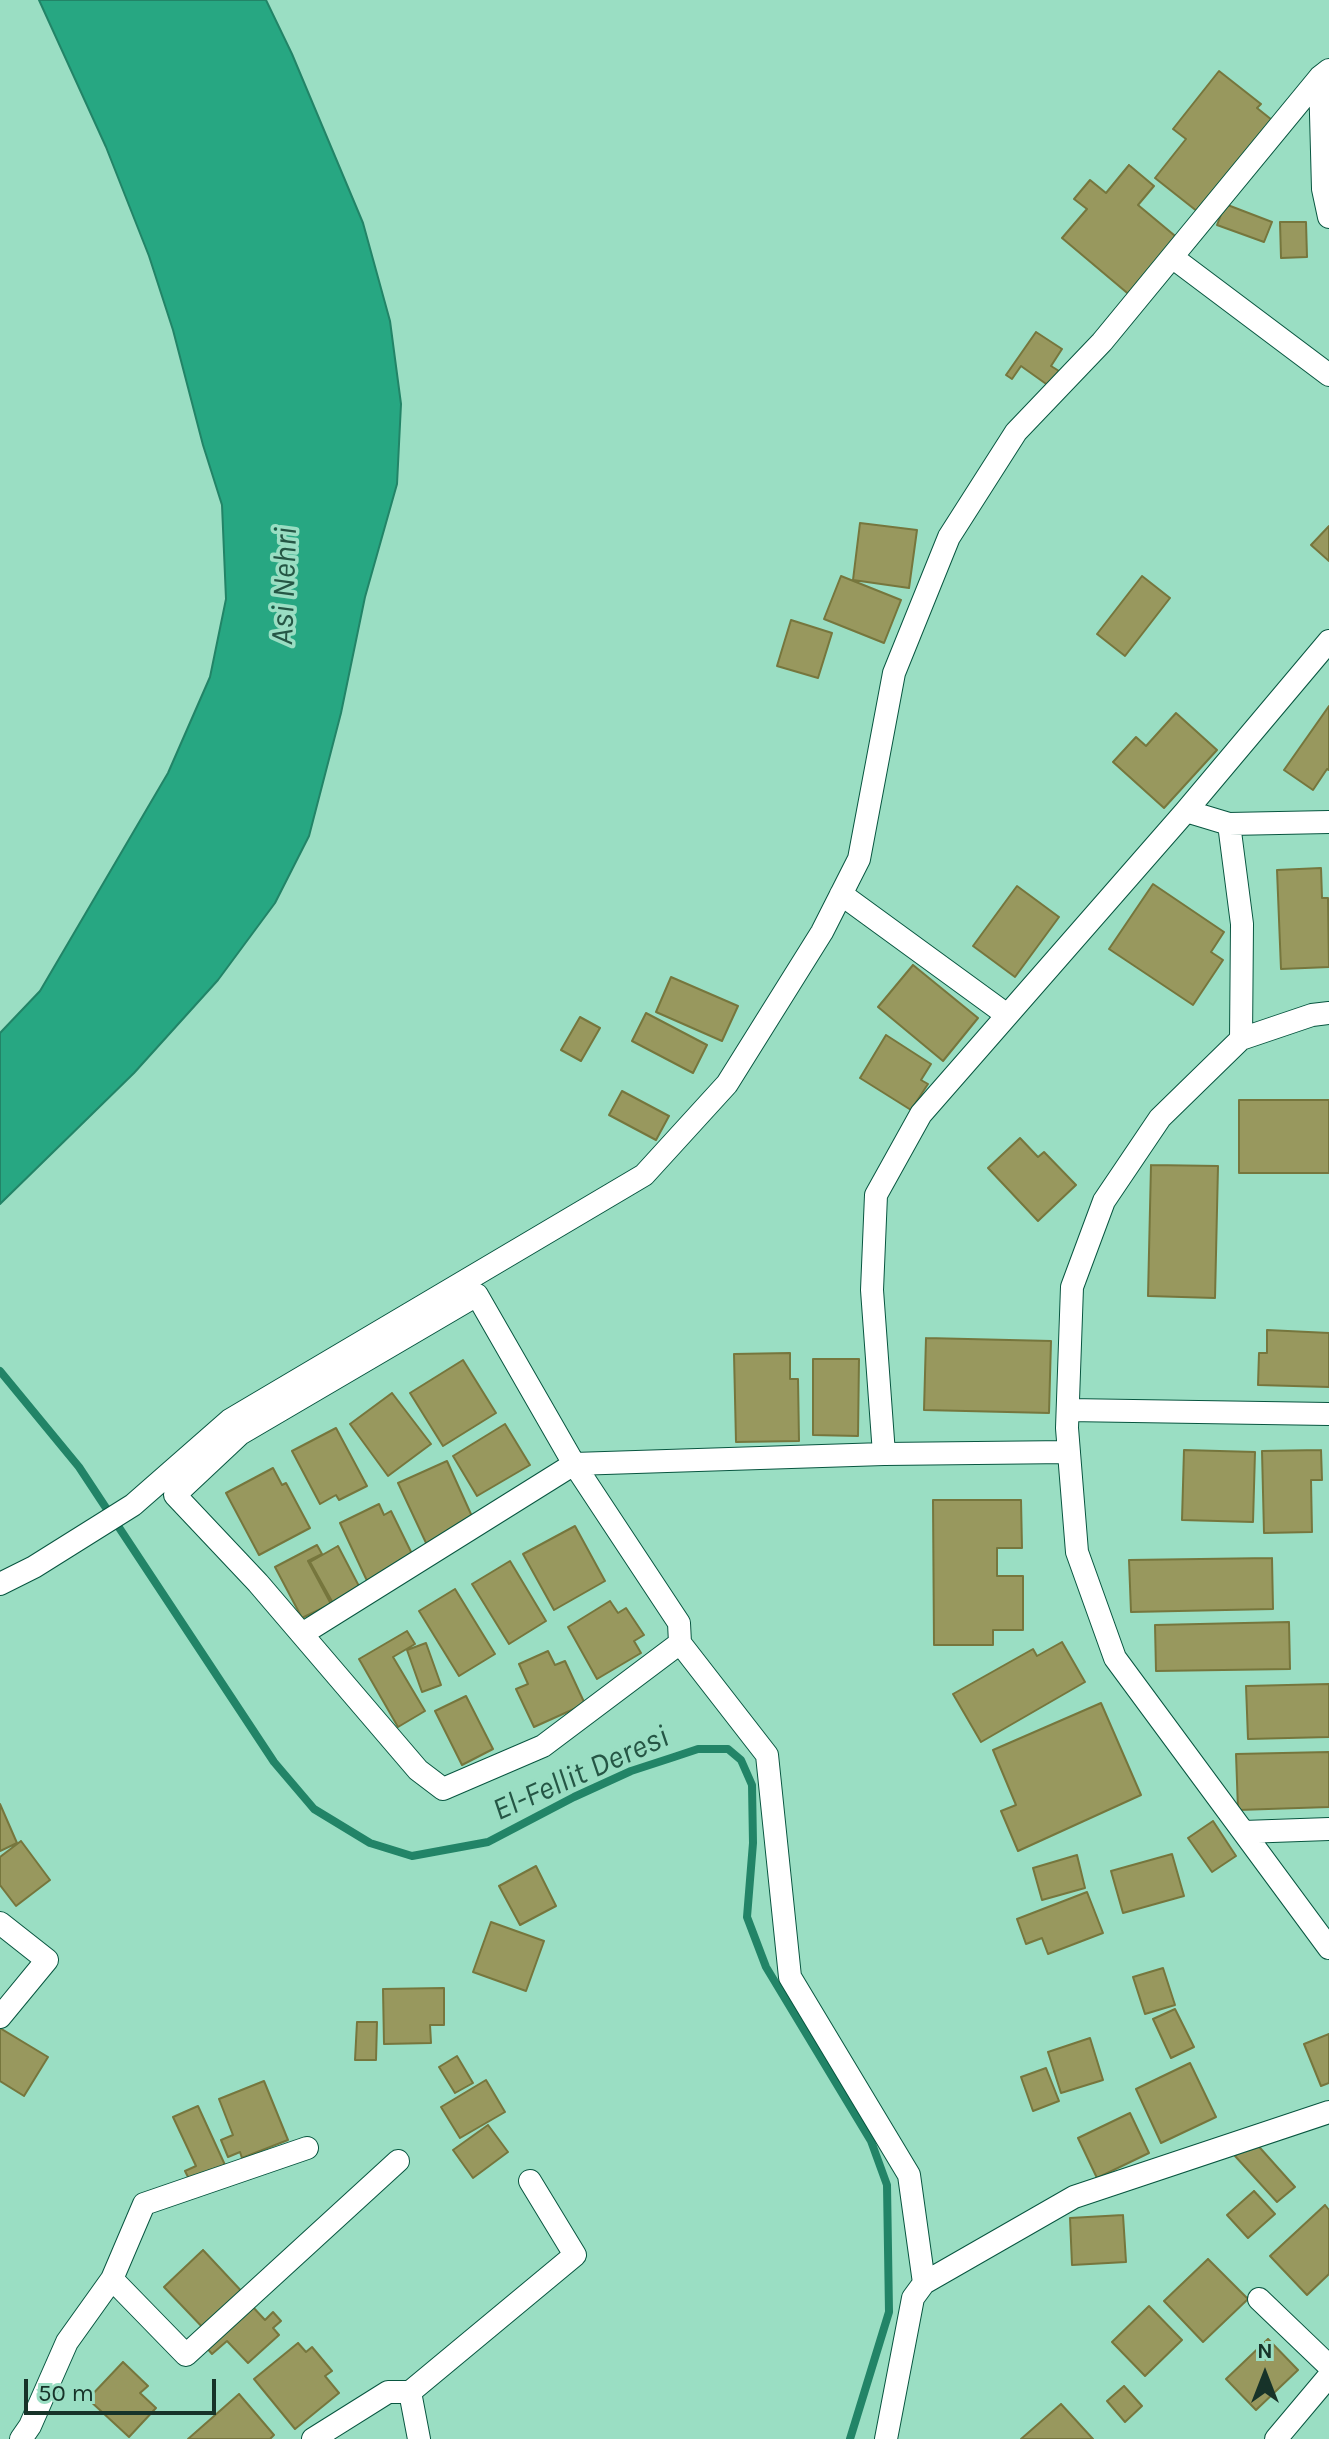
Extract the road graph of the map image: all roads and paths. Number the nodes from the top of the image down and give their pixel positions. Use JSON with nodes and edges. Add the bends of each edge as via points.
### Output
{"nodes":[{"id":1,"x":1324,"y":74,"type":"edge"},
{"id":2,"x":1329,"y":217,"type":"edge"},
{"id":3,"x":1172,"y":257,"type":"junction"},
{"id":4,"x":1329,"y":375,"type":"edge"},
{"id":5,"x":1329,"y":641,"type":"edge"},
{"id":6,"x":1186,"y":811,"type":"junction"},
{"id":7,"x":1329,"y":822,"type":"edge"},
{"id":8,"x":1229,"y":824,"type":"junction"},
{"id":9,"x":841,"y":894,"type":"junction"},
{"id":10,"x":1329,"y":1013,"type":"edge"},
{"id":11,"x":1007,"y":1015,"type":"junction"},
{"id":12,"x":1241,"y":1039,"type":"junction"},
{"id":13,"x":1068,"y":1410,"type":"junction"},
{"id":14,"x":1329,"y":1414,"type":"edge"},
{"id":15,"x":1069,"y":1452,"type":"junction"},
{"id":16,"x":884,"y":1454,"type":"junction"},
{"id":17,"x":574,"y":1464,"type":"junction"},
{"id":18,"x":169,"y":1488,"type":"junction"},
{"id":19,"x":0,"y":1584,"type":"edge"},
{"id":20,"x":302,"y":1634,"type":"junction"},
{"id":21,"x":680,"y":1643,"type":"junction"},
{"id":22,"x":1329,"y":1829,"type":"edge"},
{"id":23,"x":1244,"y":1832,"type":"junction"},
{"id":24,"x":0,"y":1923,"type":"edge"},
{"id":25,"x":1329,"y":1948,"type":"edge"},
{"id":26,"x":0,"y":2017,"type":"edge"},
{"id":27,"x":1329,"y":2112,"type":"edge"},
{"id":28,"x":307,"y":2148,"type":"dead end"},
{"id":29,"x":398,"y":2161,"type":"dead end"},
{"id":30,"x":530,"y":2181,"type":"dead end"},
{"id":31,"x":112,"y":2279,"type":"junction"},
{"id":32,"x":924,"y":2283,"type":"junction"},
{"id":33,"x":1259,"y":2299,"type":"dead end"},
{"id":34,"x":1329,"y":2366,"type":"edge"},
{"id":35,"x":1329,"y":2376,"type":"edge"},
{"id":36,"x":410,"y":2392,"type":"junction"},
{"id":37,"x":21,"y":2439,"type":"edge"},
{"id":38,"x":313,"y":2439,"type":"edge"},
{"id":39,"x":419,"y":2439,"type":"edge"},
{"id":40,"x":886,"y":2439,"type":"edge"},
{"id":41,"x":1276,"y":2439,"type":"edge"}],
"edges":[{"from":1,"to":2,"type":"street","via":[[1321,163]]},
{"from":1,"to":3,"type":"street"},
{"from":3,"to":4,"type":"street"},
{"from":3,"to":9,"type":"street","via":[[1102,342],[1016,432],[949,537],[894,673],[859,859]]},
{"from":5,"to":6,"type":"street"},
{"from":6,"to":8,"type":"street"},
{"from":6,"to":11,"type":"street"},
{"from":7,"to":8,"type":"street"},
{"from":8,"to":12,"type":"street","via":[[1242,924]]},
{"from":9,"to":11,"type":"street"},
{"from":9,"to":18,"type":"street","via":[[727,1084],[644,1175],[230,1420]]},
{"from":10,"to":12,"type":"street"},
{"from":11,"to":16,"type":"street","via":[[921,1114],[876,1195],[872,1290]]},
{"from":12,"to":13,"type":"street","via":[[1160,1118],[1104,1201],[1072,1287]]},
{"from":13,"to":14,"type":"street"},
{"from":13,"to":15,"type":"street"},
{"from":15,"to":16,"type":"street"},
{"from":15,"to":23,"type":"street","via":[[1077,1552],[1115,1658]]},
{"from":16,"to":17,"type":"street"},
{"from":17,"to":18,"type":"street","via":[[477,1295],[240,1434]]},
{"from":17,"to":20,"type":"street"},
{"from":17,"to":21,"type":"street","via":[[679,1623]]},
{"from":18,"to":19,"type":"street"},
{"from":18,"to":20,"type":"street"},
{"from":20,"to":21,"type":"street","via":[[418,1770],[443,1789],[543,1746]]},
{"from":21,"to":32,"type":"street","via":[[767,1755],[790,1977],[909,2175]]},
{"from":22,"to":23,"type":"street"},
{"from":23,"to":25,"type":"street"},
{"from":24,"to":26,"type":"street","via":[[47,1960]]},
{"from":27,"to":32,"type":"street","via":[[1074,2197]]},
{"from":28,"to":31,"type":"street","via":[[144,2204]]},
{"from":29,"to":31,"type":"street","via":[[186,2355]]},
{"from":30,"to":36,"type":"street","via":[[575,2255]]},
{"from":31,"to":37,"type":"street","via":[[67,2342]]},
{"from":32,"to":40,"type":"street","via":[[913,2298]]},
{"from":33,"to":34,"type":"street"},
{"from":35,"to":41,"type":"street"},
{"from":36,"to":38,"type":"street","via":[[388,2392]]},
{"from":36,"to":39,"type":"street"}]}
